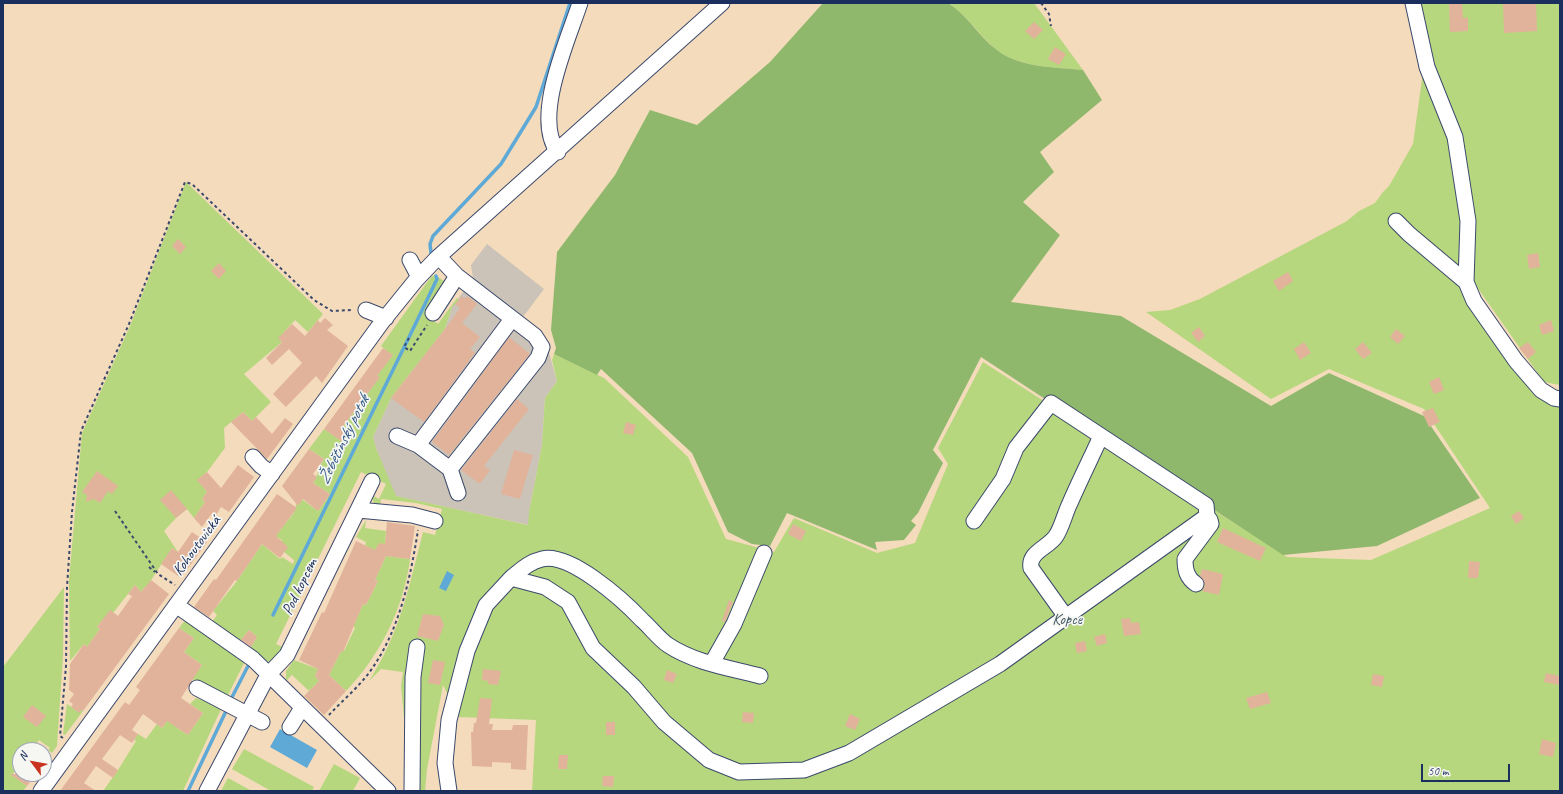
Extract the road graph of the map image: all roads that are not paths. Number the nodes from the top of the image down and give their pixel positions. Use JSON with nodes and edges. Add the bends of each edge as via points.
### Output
{"nodes":[{"id":1,"x":580,"y":3,"type":"edge"},
{"id":2,"x":722,"y":3,"type":"edge"},
{"id":3,"x":1413,"y":3,"type":"edge"},
{"id":4,"x":558,"y":152,"type":"junction"},
{"id":5,"x":1396,"y":221,"type":"dead end"},
{"id":6,"x":410,"y":260,"type":"dead end"},
{"id":7,"x":435,"y":260,"type":"junction"},
{"id":8,"x":457,"y":276,"type":"junction"},
{"id":9,"x":419,"y":277,"type":"junction"},
{"id":10,"x":1466,"y":282,"type":"junction"},
{"id":11,"x":366,"y":310,"type":"road end"},
{"id":12,"x":433,"y":314,"type":"road end"},
{"id":13,"x":512,"y":319,"type":"junction"},
{"id":14,"x":384,"y":320,"type":"junction"},
{"id":15,"x":1560,"y":399,"type":"edge"},
{"id":16,"x":397,"y":436,"type":"dead end"},
{"id":17,"x":1101,"y":436,"type":"junction"},
{"id":18,"x":418,"y":445,"type":"junction"},
{"id":19,"x":253,"y":457,"type":"dead end"},
{"id":20,"x":450,"y":469,"type":"junction"},
{"id":21,"x":272,"y":474,"type":"junction"},
{"id":22,"x":372,"y":481,"type":"dead end"},
{"id":23,"x":458,"y":493,"type":"dead end"},
{"id":24,"x":358,"y":510,"type":"junction"},
{"id":25,"x":1207,"y":516,"type":"junction"},
{"id":26,"x":435,"y":521,"type":"dead end"},
{"id":27,"x":974,"y":521,"type":"dead end"},
{"id":28,"x":764,"y":553,"type":"dead end"},
{"id":29,"x":511,"y":578,"type":"junction"},
{"id":30,"x":1196,"y":584,"type":"dead end"},
{"id":31,"x":176,"y":605,"type":"junction"},
{"id":32,"x":1066,"y":617,"type":"junction"},
{"id":33,"x":417,"y":647,"type":"dead end"},
{"id":34,"x":712,"y":663,"type":"junction"},
{"id":35,"x":268,"y":675,"type":"junction"},
{"id":36,"x":760,"y":676,"type":"dead end"},
{"id":37,"x":197,"y":688,"type":"dead end"},
{"id":38,"x":302,"y":708,"type":"junction"},
{"id":39,"x":236,"y":709,"type":"junction"},
{"id":40,"x":262,"y":722,"type":"dead end"},
{"id":41,"x":290,"y":727,"type":"dead end"},
{"id":42,"x":371,"y":786,"type":"edge"},
{"id":43,"x":41,"y":791,"type":"edge"},
{"id":44,"x":207,"y":791,"type":"edge"},
{"id":45,"x":388,"y":791,"type":"edge"},
{"id":46,"x":412,"y":791,"type":"edge"},
{"id":47,"x":450,"y":791,"type":"edge"}],
"edges":[{"from":1,"to":4,"type":"street","via":[[549,101],[549,134]]},
{"from":2,"to":4,"type":"street","name":"Kohoutovická"},
{"from":3,"to":10,"type":"street","via":[[1427,67],[1455,137],[1468,221]]},
{"from":4,"to":7,"type":"street","name":"Kohoutovická"},
{"from":5,"to":10,"type":"street"},
{"from":6,"to":9,"type":"street"},
{"from":7,"to":8,"type":"street"},
{"from":7,"to":9,"type":"street","name":"Kohoutovická"},
{"from":8,"to":12,"type":"street"},
{"from":8,"to":13,"type":"street"},
{"from":9,"to":14,"type":"street","name":"Kohoutovická"},
{"from":10,"to":15,"type":"street","via":[[1474,301],[1516,361],[1541,390]]},
{"from":11,"to":14,"type":"street"},
{"from":13,"to":18,"type":"street"},
{"from":13,"to":20,"type":"street","via":[[535,336],[542,347],[538,358]]},
{"from":14,"to":21,"type":"street","name":"Kohoutovická"},
{"from":16,"to":18,"type":"street"},
{"from":17,"to":25,"type":"street","via":[[1206,505]]},
{"from":17,"to":27,"type":"street","via":[[1051,403],[1016,448],[1004,479]]},
{"from":17,"to":32,"type":"street","via":[[1057,535],[1030,561],[1031,568]]},
{"from":18,"to":20,"type":"street"},
{"from":19,"to":21,"type":"street"},
{"from":20,"to":23,"type":"street"},
{"from":21,"to":31,"type":"street","name":"Kohoutovická"},
{"from":22,"to":24,"type":"street","name":"Pod kopcem"},
{"from":24,"to":26,"type":"street"},
{"from":24,"to":35,"type":"street","name":"Pod kopcem","via":[[287,655]]},
{"from":25,"to":30,"type":"street","via":[[1211,524],[1185,559],[1187,574]]},
{"from":25,"to":32,"type":"street"},
{"from":28,"to":34,"type":"street","via":[[734,624]]},
{"from":29,"to":32,"type":"street","via":[[545,587],[568,602],[593,648],[634,686],[664,722],[709,760],[739,772],[804,770],[849,753],[1000,664]]},
{"from":29,"to":34,"type":"street","via":[[525,566],[542,559],[558,559],[569,563],[594,578],[668,645],[699,660]]},
{"from":29,"to":47,"type":"street","via":[[486,604],[467,651],[449,720],[445,763]]},
{"from":31,"to":35,"type":"street","via":[[253,659]]},
{"from":31,"to":43,"type":"street","name":"Kohoutovická"},
{"from":33,"to":46,"type":"street","via":[[413,677]]},
{"from":34,"to":36,"type":"street"},
{"from":35,"to":38,"type":"street"},
{"from":35,"to":39,"type":"street","name":"Pod kopcem"},
{"from":37,"to":39,"type":"street"},
{"from":38,"to":41,"type":"street"},
{"from":38,"to":42,"type":"street"},
{"from":39,"to":40,"type":"street"},
{"from":39,"to":44,"type":"street","name":"Pod kopcem"},
{"from":42,"to":45,"type":"street"}]}
